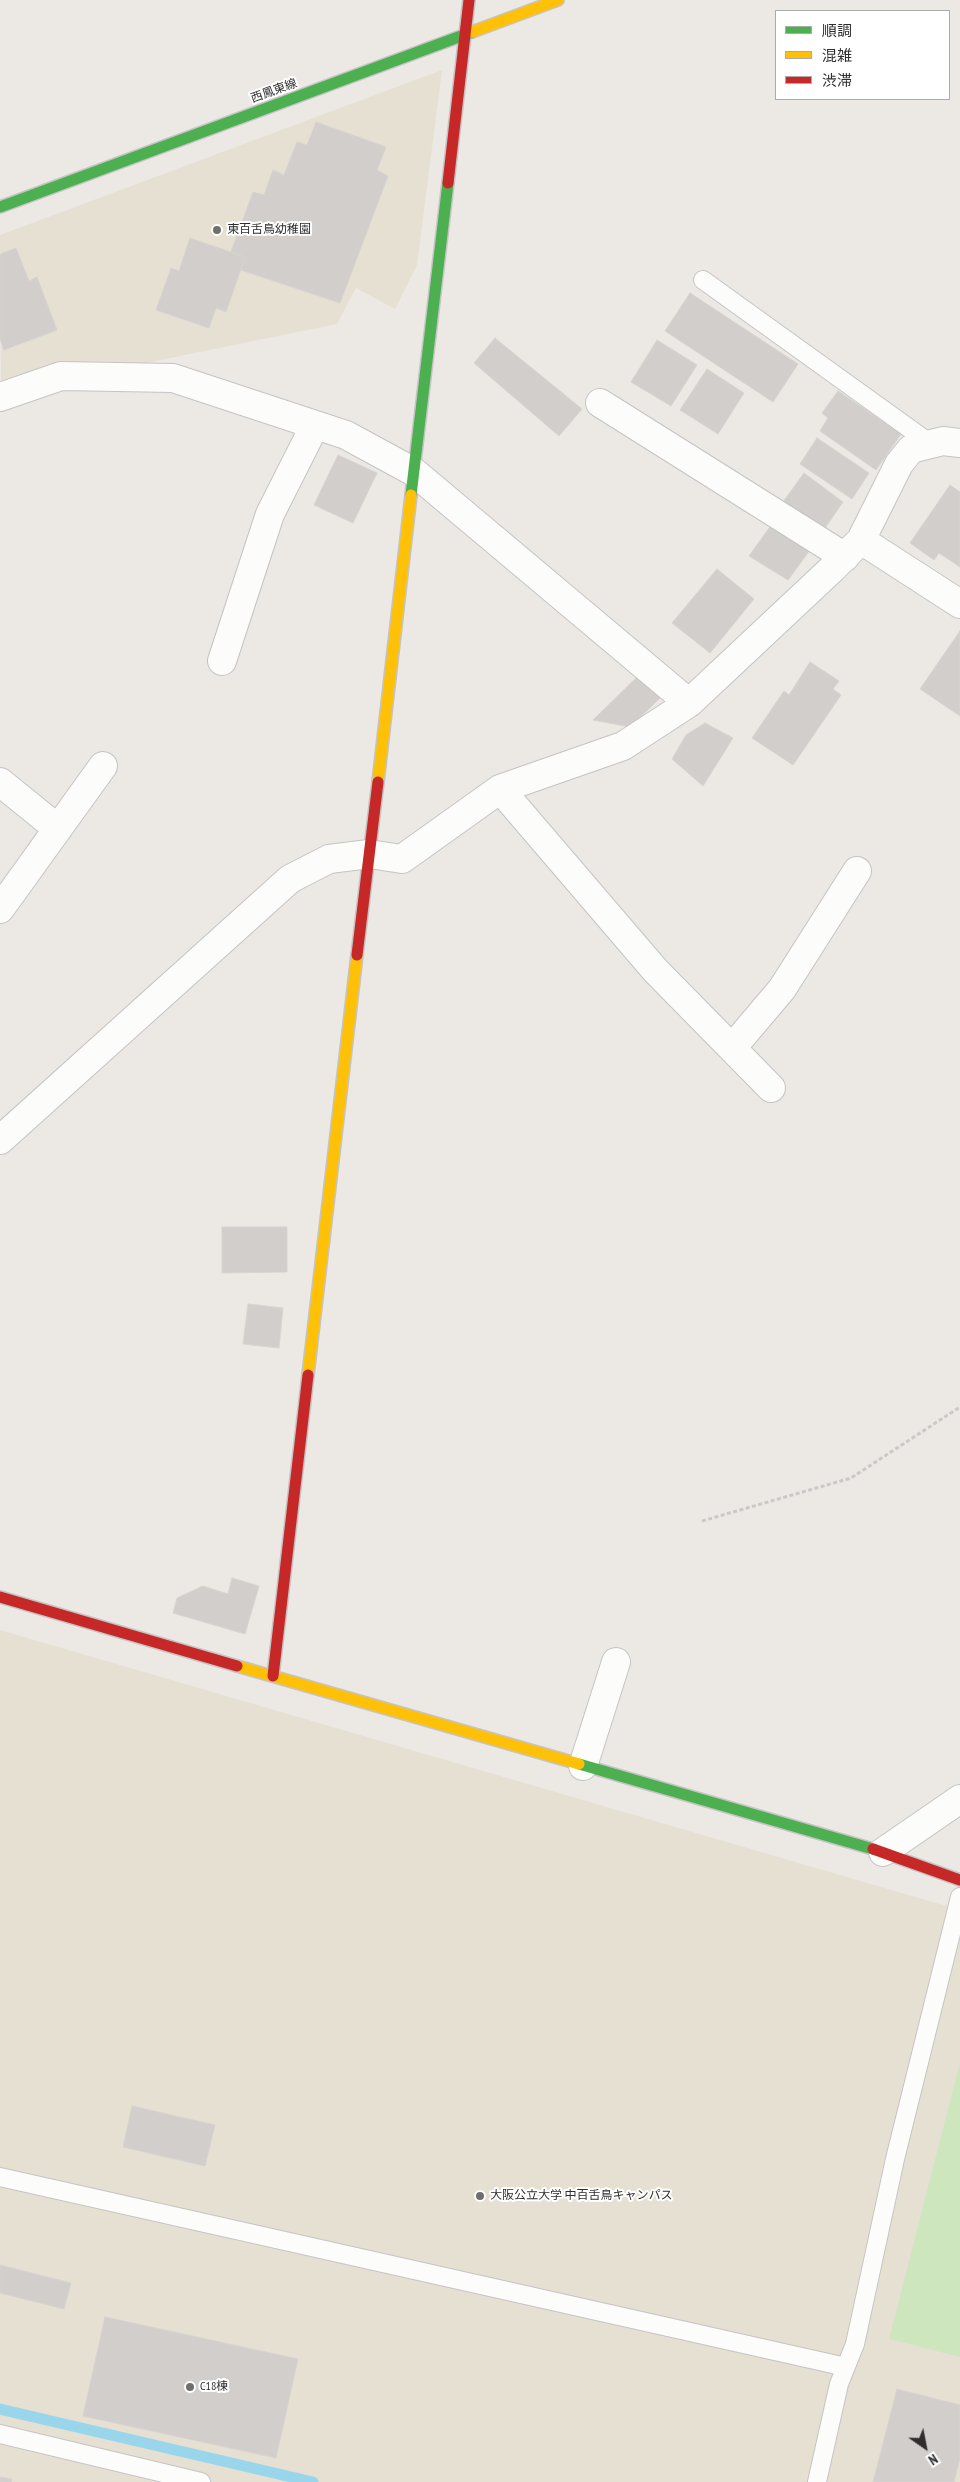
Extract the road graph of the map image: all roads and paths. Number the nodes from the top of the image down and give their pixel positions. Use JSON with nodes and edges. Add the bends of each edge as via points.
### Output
{"nodes":[{"id":1,"x":469,"y":0,"type":"edge"},
{"id":2,"x":558,"y":0,"type":"edge"},
{"id":3,"x":465,"y":35,"type":"junction"},
{"id":4,"x":0,"y":207,"type":"edge"},
{"id":5,"x":702,"y":280,"type":"dead end"},
{"id":6,"x":0,"y":397,"type":"edge"},
{"id":7,"x":600,"y":403,"type":"dead end"},
{"id":8,"x":316,"y":425,"type":"junction"},
{"id":9,"x":960,"y":443,"type":"edge"},
{"id":10,"x":931,"y":444,"type":"junction"},
{"id":11,"x":414,"y":472,"type":"junction"},
{"id":12,"x":853,"y":548,"type":"junction"},
{"id":13,"x":960,"y":604,"type":"edge"},
{"id":14,"x":222,"y":661,"type":"dead end"},
{"id":15,"x":689,"y":703,"type":"junction"},
{"id":16,"x":103,"y":766,"type":"dead end"},
{"id":17,"x":0,"y":782,"type":"edge"},
{"id":18,"x":500,"y":788,"type":"junction"},
{"id":19,"x":58,"y":830,"type":"junction"},
{"id":20,"x":369,"y":854,"type":"junction"},
{"id":21,"x":857,"y":871,"type":"dead end"},
{"id":22,"x":0,"y":908,"type":"edge"},
{"id":23,"x":732,"y":1048,"type":"junction"},
{"id":24,"x":771,"y":1088,"type":"dead end"},
{"id":25,"x":0,"y":1140,"type":"edge"},
{"id":26,"x":960,"y":1407,"type":"edge"},
{"id":27,"x":702,"y":1521,"type":"dead end"},
{"id":28,"x":0,"y":1597,"type":"edge"},
{"id":29,"x":616,"y":1662,"type":"dead end"},
{"id":30,"x":273,"y":1676,"type":"junction"},
{"id":31,"x":583,"y":1766,"type":"junction"},
{"id":32,"x":960,"y":1799,"type":"edge"},
{"id":33,"x":883,"y":1852,"type":"junction"},
{"id":34,"x":960,"y":1880,"type":"edge"},
{"id":35,"x":960,"y":1897,"type":"edge"},
{"id":36,"x":0,"y":2177,"type":"edge"},
{"id":37,"x":846,"y":2367,"type":"junction"},
{"id":38,"x":0,"y":2434,"type":"edge"},
{"id":39,"x":177,"y":2479,"type":"edge"},
{"id":40,"x":201,"y":2482,"type":"edge"},
{"id":41,"x":817,"y":2482,"type":"edge"}],
"edges":[{"from":1,"to":3,"type":"street"},
{"from":2,"to":3,"type":"street","name":"西鳳東線"},
{"from":3,"to":4,"type":"street","name":"西鳳東線"},
{"from":3,"to":11,"type":"street"},
{"from":5,"to":10,"type":"lane"},
{"from":6,"to":8,"type":"street","via":[[61,376],[173,378]]},
{"from":7,"to":12,"type":"street"},
{"from":8,"to":11,"type":"street","via":[[346,435]]},
{"from":8,"to":14,"type":"street","via":[[270,514]]},
{"from":9,"to":10,"type":"street"},
{"from":10,"to":12,"type":"street","via":[[912,450],[898,464]]},
{"from":11,"to":15,"type":"street"},
{"from":11,"to":20,"type":"street"},
{"from":12,"to":13,"type":"street"},
{"from":12,"to":15,"type":"street"},
{"from":15,"to":18,"type":"street","via":[[622,746]]},
{"from":16,"to":19,"type":"street"},
{"from":17,"to":19,"type":"street"},
{"from":18,"to":20,"type":"street","via":[[402,859]]},
{"from":18,"to":23,"type":"street","via":[[655,970]]},
{"from":19,"to":22,"type":"street"},
{"from":20,"to":25,"type":"street","via":[[329,859],[290,879]]},
{"from":20,"to":30,"type":"street"},
{"from":21,"to":23,"type":"street","via":[[782,989]]},
{"from":23,"to":24,"type":"street"},
{"from":26,"to":27,"type":"path","via":[[851,1478]]},
{"from":28,"to":30,"type":"street"},
{"from":29,"to":31,"type":"street"},
{"from":30,"to":31,"type":"street"},
{"from":31,"to":33,"type":"street"},
{"from":32,"to":33,"type":"street"},
{"from":33,"to":34,"type":"street"},
{"from":35,"to":37,"type":"lane","via":[[895,2159],[855,2344]]},
{"from":36,"to":37,"type":"lane"},
{"from":37,"to":41,"type":"lane"},
{"from":38,"to":39,"type":"lane"},
{"from":39,"to":40,"type":"lane"}]}
